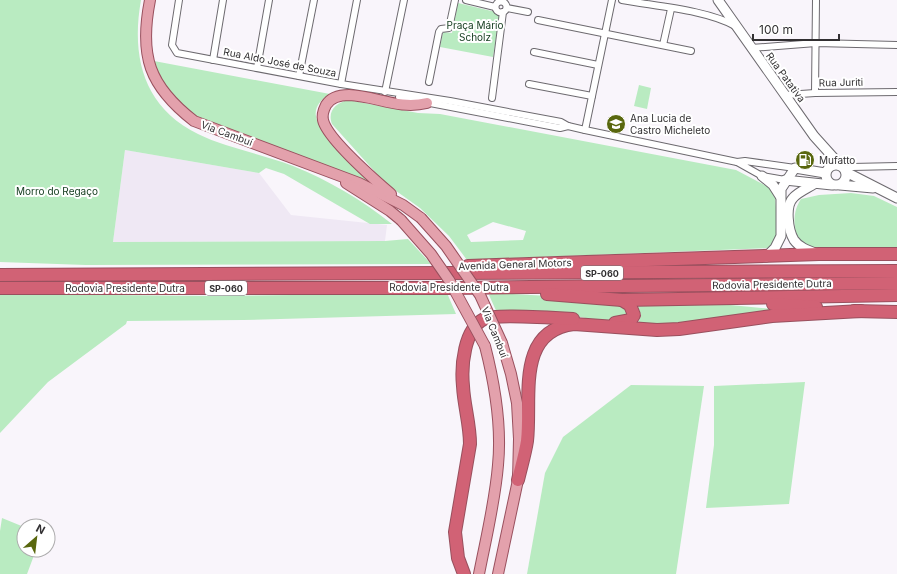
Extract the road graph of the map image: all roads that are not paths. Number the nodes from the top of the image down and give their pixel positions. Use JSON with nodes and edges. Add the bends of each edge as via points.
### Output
{"nodes":[{"id":1,"x":150,"y":0,"type":"edge"},
{"id":2,"x":179,"y":0,"type":"edge"},
{"id":3,"x":223,"y":0,"type":"edge"},
{"id":4,"x":270,"y":0,"type":"edge"},
{"id":5,"x":314,"y":0,"type":"edge"},
{"id":6,"x":357,"y":0,"type":"edge"},
{"id":7,"x":404,"y":0,"type":"edge"},
{"id":8,"x":455,"y":0,"type":"edge"},
{"id":9,"x":466,"y":0,"type":"edge"},
{"id":10,"x":605,"y":0,"type":"edge"},
{"id":11,"x":611,"y":0,"type":"edge"},
{"id":12,"x":622,"y":0,"type":"edge"},
{"id":13,"x":659,"y":0,"type":"edge"},
{"id":14,"x":816,"y":0,"type":"edge"},
{"id":15,"x":474,"y":1,"type":"edge"},
{"id":16,"x":720,"y":3,"type":"edge"},
{"id":17,"x":506,"y":6,"type":"edge"},
{"id":18,"x":495,"y":7,"type":"junction"},
{"id":19,"x":657,"y":7,"type":"junction"},
{"id":20,"x":671,"y":9,"type":"junction"},
{"id":21,"x":528,"y":12,"type":"dead end"},
{"id":22,"x":708,"y":16,"type":"junction"},
{"id":23,"x":538,"y":20,"type":"dead end"},
{"id":24,"x":736,"y":26,"type":"junction"},
{"id":25,"x":605,"y":33,"type":"junction"},
{"id":26,"x":816,"y":43,"type":"junction"},
{"id":27,"x":663,"y":45,"type":"junction"},
{"id":28,"x":897,"y":45,"type":"edge"},
{"id":29,"x":751,"y":48,"type":"junction"},
{"id":30,"x":691,"y":51,"type":"dead end"},
{"id":31,"x":534,"y":52,"type":"dead end"},
{"id":32,"x":213,"y":60,"type":"junction"},
{"id":33,"x":598,"y":65,"type":"junction"},
{"id":34,"x":258,"y":68,"type":"junction"},
{"id":35,"x":300,"y":76,"type":"junction"},
{"id":36,"x":428,"y":82,"type":"dead end"},
{"id":37,"x":341,"y":84,"type":"junction"},
{"id":38,"x":528,"y":84,"type":"dead end"},
{"id":39,"x":385,"y":92,"type":"junction"},
{"id":40,"x":897,"y":92,"type":"edge"},
{"id":41,"x":815,"y":93,"type":"junction"},
{"id":42,"x":786,"y":95,"type":"junction"},
{"id":43,"x":592,"y":96,"type":"junction"},
{"id":44,"x":492,"y":98,"type":"dead end"},
{"id":45,"x":427,"y":103,"type":"junction"},
{"id":46,"x":568,"y":126,"type":"junction"},
{"id":47,"x":585,"y":130,"type":"junction"},
{"id":48,"x":822,"y":148,"type":"junction"},
{"id":49,"x":736,"y":162,"type":"junction"},
{"id":50,"x":897,"y":166,"type":"edge"},
{"id":51,"x":795,"y":168,"type":"junction"},
{"id":52,"x":322,"y":169,"type":"junction"},
{"id":53,"x":844,"y":169,"type":"junction"},
{"id":54,"x":826,"y":171,"type":"junction"},
{"id":55,"x":762,"y":176,"type":"junction"},
{"id":56,"x":785,"y":180,"type":"junction"},
{"id":57,"x":814,"y":184,"type":"junction"},
{"id":58,"x":836,"y":185,"type":"junction"},
{"id":59,"x":880,"y":189,"type":"junction"},
{"id":60,"x":780,"y":196,"type":"junction"},
{"id":61,"x":897,"y":198,"type":"edge"},
{"id":62,"x":403,"y":205,"type":"junction"},
{"id":63,"x":818,"y":254,"type":"junction"},
{"id":64,"x":897,"y":254,"type":"edge"},
{"id":65,"x":766,"y":257,"type":"junction"},
{"id":66,"x":897,"y":271,"type":"edge"},
{"id":67,"x":307,"y":274,"type":"junction"},
{"id":68,"x":0,"y":275,"type":"edge"},
{"id":69,"x":897,"y":283,"type":"edge"},
{"id":70,"x":0,"y":288,"type":"edge"},
{"id":71,"x":452,"y":288,"type":"junction"},
{"id":72,"x":897,"y":295,"type":"edge"},
{"id":73,"x":703,"y":298,"type":"junction"},
{"id":74,"x":622,"y":300,"type":"junction"},
{"id":75,"x":861,"y":311,"type":"junction"},
{"id":76,"x":897,"y":312,"type":"edge"},
{"id":77,"x":518,"y":480,"type":"junction"},
{"id":78,"x":464,"y":574,"type":"edge"},
{"id":79,"x":479,"y":574,"type":"edge"},
{"id":80,"x":498,"y":574,"type":"edge"}],
"edges":[{"from":1,"to":52,"type":"main road","name":"Via Cambuí","via":[[145,34],[149,62],[164,93],[181,110],[194,121]]},
{"from":2,"to":32,"type":"street","name":"Rua Aldo José de Souza","via":[[172,49],[177,53]]},
{"from":3,"to":32,"type":"street"},
{"from":4,"to":34,"type":"street"},
{"from":5,"to":35,"type":"street"},
{"from":6,"to":37,"type":"street"},
{"from":7,"to":39,"type":"street"},
{"from":8,"to":36,"type":"street","via":[[449,28],[441,29],[439,32]]},
{"from":9,"to":15,"type":"street"},
{"from":10,"to":11,"type":"street"},
{"from":11,"to":25,"type":"street"},
{"from":12,"to":19,"type":"street"},
{"from":13,"to":19,"type":"street"},
{"from":14,"to":26,"type":"street"},
{"from":15,"to":18,"type":"street"},
{"from":16,"to":22,"type":"street","via":[[719,16]]},
{"from":16,"to":24,"type":"main road","name":"Rua Patativa"},
{"from":17,"to":18,"type":"street","via":[[500,2]]},
{"from":17,"to":18,"type":"street","via":[[498,12]]},
{"from":17,"to":21,"type":"street"},
{"from":17,"to":44,"type":"street"},
{"from":19,"to":20,"type":"street"},
{"from":20,"to":22,"type":"street"},
{"from":20,"to":27,"type":"street"},
{"from":22,"to":24,"type":"street","via":[[726,20]]},
{"from":23,"to":25,"type":"street"},
{"from":24,"to":29,"type":"main road","name":"Rua Patativa"},
{"from":25,"to":27,"type":"street"},
{"from":25,"to":33,"type":"street"},
{"from":26,"to":28,"type":"street"},
{"from":26,"to":29,"type":"street"},
{"from":26,"to":41,"type":"street"},
{"from":27,"to":30,"type":"street"},
{"from":29,"to":42,"type":"main road","name":"Rua Patativa"},
{"from":31,"to":33,"type":"street"},
{"from":32,"to":34,"type":"street","name":"Rua Aldo José de Souza"},
{"from":33,"to":43,"type":"street"},
{"from":34,"to":35,"type":"street","name":"Rua Aldo José de Souza"},
{"from":35,"to":37,"type":"street","name":"Rua Aldo José de Souza"},
{"from":37,"to":39,"type":"street","name":"Rua Aldo José de Souza"},
{"from":38,"to":43,"type":"street"},
{"from":39,"to":45,"type":"street","name":"Rua Aldo José de Souza"},
{"from":39,"to":46,"type":"street","name":"Rua Aldo José de Souza","via":[[546,119]]},
{"from":40,"to":41,"type":"street","name":"Rua Juriti"},
{"from":41,"to":42,"type":"street","name":"Rua Juriti"},
{"from":42,"to":48,"type":"main road","name":"Rua Patativa"},
{"from":43,"to":47,"type":"street"},
{"from":45,"to":46,"type":"street","name":"Rua Aldo José de Souza","via":[[560,128]]},
{"from":45,"to":62,"type":"main road","via":[[410,106],[350,95],[337,96],[329,100],[324,109],[323,120],[328,130],[354,161]]},
{"from":46,"to":47,"type":"street","name":"Rua Aldo José de Souza"},
{"from":47,"to":49,"type":"street","name":"Rua Aldo José de Souza"},
{"from":48,"to":53,"type":"main road","name":"Rua Patativa"},
{"from":48,"to":54,"type":"main road","name":"Rua Patativa","via":[[828,164]]},
{"from":49,"to":51,"type":"street","name":"Rua Aldo José de Souza"},
{"from":49,"to":55,"type":"street","name":"Rua Aldo José de Souza"},
{"from":50,"to":53,"type":"street"},
{"from":51,"to":54,"type":"main road"},
{"from":51,"to":56,"type":"main road"},
{"from":52,"to":62,"type":"main road","name":"Via Cambuí","via":[[359,183]]},
{"from":52,"to":79,"type":"main road","name":"Via Cambuí","bridge":true,"via":[[401,220],[431,254],[449,280],[485,346],[497,400],[499,451],[492,508]]},
{"from":53,"to":54,"type":"main road","via":[[835,165]]},
{"from":53,"to":58,"type":"main road","via":[[845,181]]},
{"from":53,"to":59,"type":"main road","name":"Rua Patativa"},
{"from":54,"to":58,"type":"main road","via":[[827,182]]},
{"from":55,"to":56,"type":"street","name":"Rua Aldo José de Souza"},
{"from":55,"to":60,"type":"main road","via":[[774,185]]},
{"from":56,"to":57,"type":"main road"},
{"from":56,"to":60,"type":"main road"},
{"from":57,"to":58,"type":"main road"},
{"from":57,"to":63,"type":"main road","via":[[793,197],[788,205],[791,232],[795,240],[803,248]]},
{"from":58,"to":59,"type":"main road"},
{"from":59,"to":61,"type":"main road","name":"Rua Patativa"},
{"from":60,"to":65,"type":"main road","via":[[781,236],[775,248]]},
{"from":62,"to":77,"type":"main road","name":"Via Cambuí","bridge":true,"via":[[421,218],[446,246],[480,295],[502,343],[517,403]]},
{"from":63,"to":64,"type":"highway","name":"Avenida General Motors"},
{"from":63,"to":65,"type":"highway","name":"Avenida General Motors"},
{"from":65,"to":67,"type":"highway","name":"Avenida General Motors","via":[[508,264]]},
{"from":66,"to":67,"type":"highway","name":"Rodovia Presidente Dutra","number":"SP-060"},
{"from":67,"to":68,"type":"highway","name":"Rodovia Presidente Dutra","number":"SP-060"},
{"from":69,"to":71,"type":"highway","name":"Rodovia Presidente Dutra","number":"SP-060"},
{"from":70,"to":71,"type":"highway","name":"Rodovia Presidente Dutra","number":"SP-060"},
{"from":71,"to":74,"type":"highway"},
{"from":72,"to":73,"type":"highway"},
{"from":73,"to":74,"type":"highway"},
{"from":73,"to":75,"type":"highway"},
{"from":74,"to":78,"type":"highway","via":[[630,305],[634,315],[631,320],[618,324],[576,319],[492,316],[476,325],[469,338],[462,385],[470,444],[455,532],[458,558]]},
{"from":75,"to":76,"type":"highway"},
{"from":75,"to":77,"type":"highway","via":[[772,316],[679,329],[656,330],[574,324],[562,326],[542,339],[531,363],[527,442]]},
{"from":77,"to":80,"type":"main road","name":"Via Cambuí"}]}
